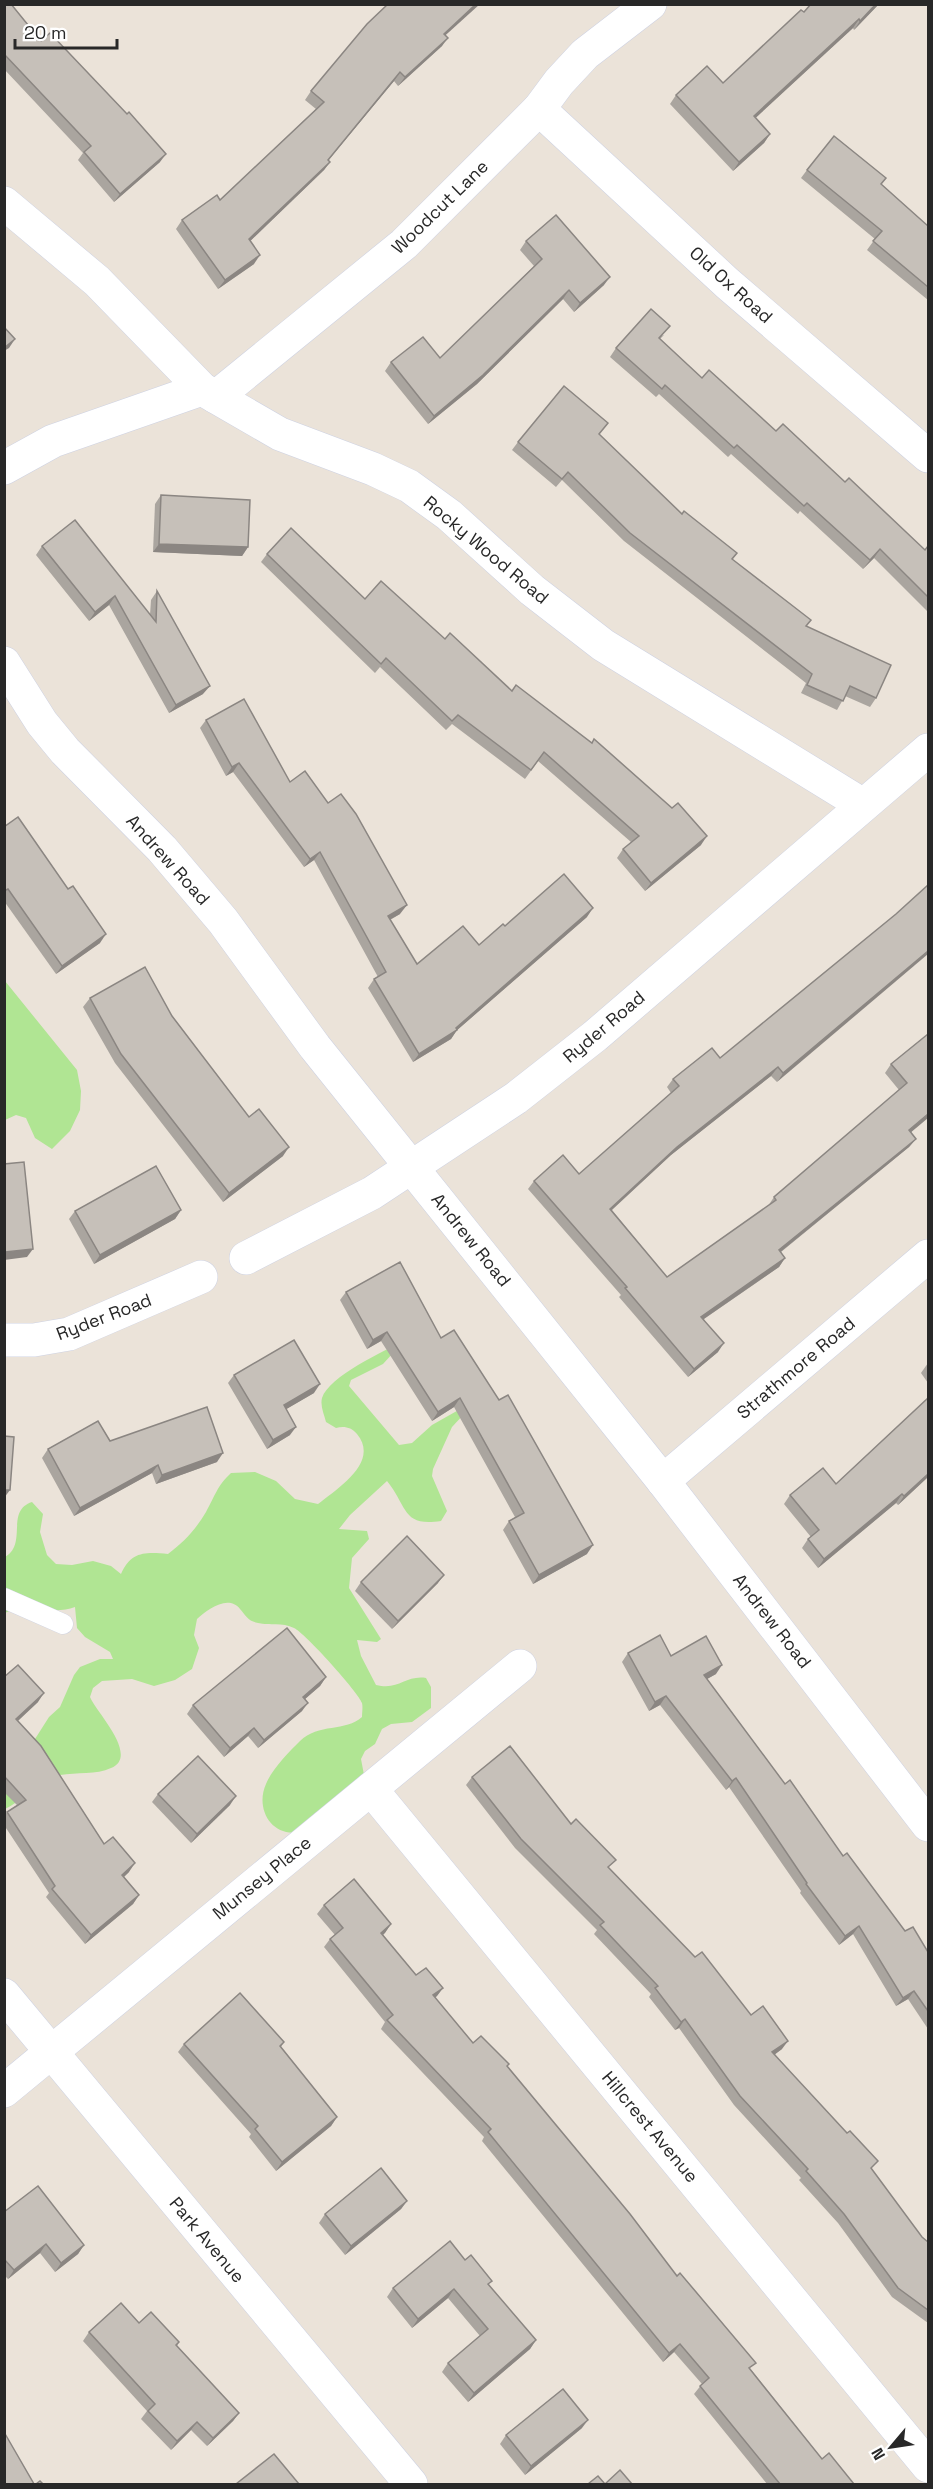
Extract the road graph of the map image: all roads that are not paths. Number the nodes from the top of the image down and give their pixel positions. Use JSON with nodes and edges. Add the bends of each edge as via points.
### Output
{"nodes":[{"id":1,"x":650,"y":4,"type":"edge"},
{"id":2,"x":539,"y":109,"type":"junction"},
{"id":3,"x":4,"y":202,"type":"edge"},
{"id":4,"x":209,"y":393,"type":"junction"},
{"id":5,"x":928,"y":456,"type":"edge"},
{"id":6,"x":4,"y":468,"type":"edge"},
{"id":7,"x":4,"y":663,"type":"edge"},
{"id":8,"x":928,"y":750,"type":"edge"},
{"id":9,"x":864,"y":805,"type":"junction"},
{"id":10,"x":412,"y":1166,"type":"junction"},
{"id":11,"x":928,"y":1256,"type":"edge"},
{"id":12,"x":246,"y":1258,"type":"dead end"},
{"id":13,"x":201,"y":1277,"type":"dead end"},
{"id":14,"x":4,"y":1340,"type":"edge"},
{"id":15,"x":663,"y":1481,"type":"junction"},
{"id":16,"x":4,"y":1598,"type":"edge"},
{"id":17,"x":63,"y":1624,"type":"dead end"},
{"id":18,"x":520,"y":1666,"type":"dead end"},
{"id":19,"x":371,"y":1789,"type":"junction"},
{"id":20,"x":928,"y":1825,"type":"edge"},
{"id":21,"x":4,"y":1995,"type":"edge"},
{"id":22,"x":52,"y":2052,"type":"junction"},
{"id":23,"x":4,"y":2091,"type":"edge"},
{"id":24,"x":928,"y":2466,"type":"edge"},
{"id":25,"x":411,"y":2484,"type":"edge"}],
"edges":[{"from":1,"to":2,"type":"street","name":"Woodcut Lane","via":[[585,54]]},
{"from":2,"to":4,"type":"street","name":"Woodcut Lane","via":[[404,244]]},
{"from":2,"to":5,"type":"street","name":"Old Ox Road","via":[[727,283]]},
{"from":3,"to":4,"type":"street","name":"Rocky Wood Road","via":[[105,288]]},
{"from":4,"to":6,"type":"street","name":"Woodcut Lane","via":[[53,441]]},
{"from":4,"to":9,"type":"street","name":"Rocky Wood Road","via":[[280,434],[409,486],[603,645]]},
{"from":7,"to":10,"type":"street","name":"Andrew Road","via":[[48,730],[162,849],[223,921],[315,1047]]},
{"from":8,"to":9,"type":"street","name":"Ryder Road"},
{"from":9,"to":10,"type":"street","name":"Ryder Road","via":[[595,1036],[516,1098]]},
{"from":10,"to":12,"type":"street","name":"Ryder Road","via":[[339,1212]]},
{"from":10,"to":15,"type":"street","name":"Andrew Road"},
{"from":11,"to":15,"type":"street","name":"Strathmore Road"},
{"from":13,"to":14,"type":"street","name":"Ryder Road","via":[[69,1334]]},
{"from":15,"to":20,"type":"street","name":"Andrew Road"},
{"from":16,"to":17,"type":"lane"},
{"from":18,"to":19,"type":"street","name":"Munsey Place"},
{"from":19,"to":22,"type":"street","name":"Munsey Place"},
{"from":19,"to":24,"type":"street","name":"Hillcrest Avenue"},
{"from":21,"to":22,"type":"street","name":"Park Avenue"},
{"from":22,"to":23,"type":"street","name":"Munsey Place"},
{"from":22,"to":25,"type":"street","name":"Park Avenue"}]}
